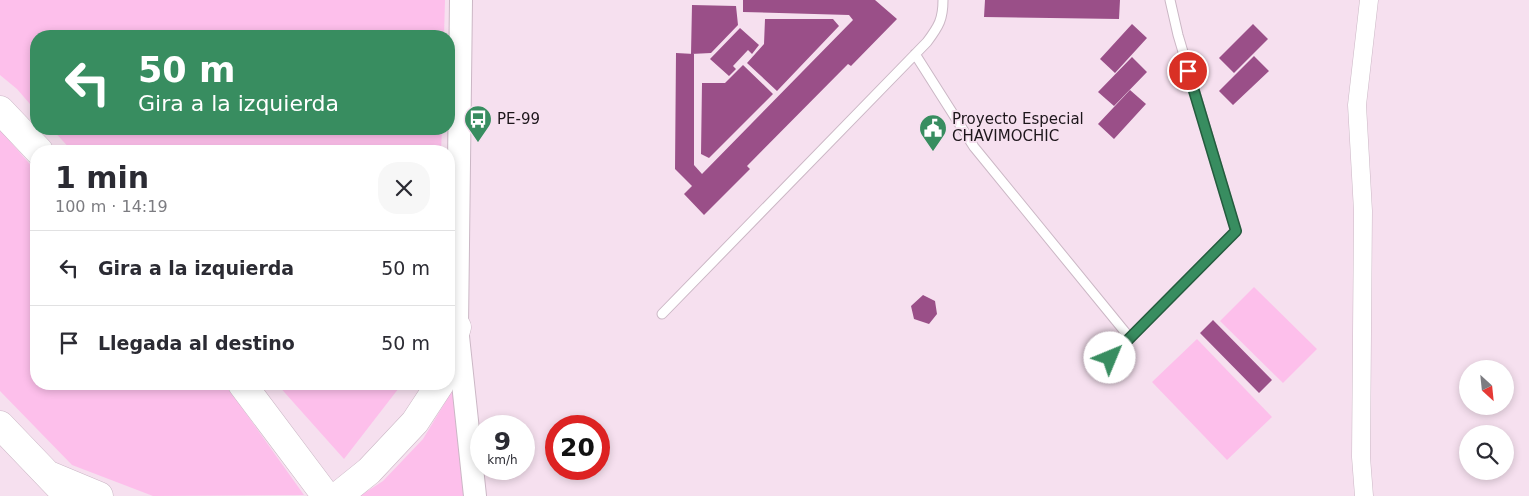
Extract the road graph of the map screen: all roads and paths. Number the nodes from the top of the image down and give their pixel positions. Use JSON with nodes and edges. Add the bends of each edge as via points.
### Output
{"nodes":[{"id":1,"x":462,"y":0,"type":"edge"},
{"id":2,"x":943,"y":0,"type":"edge"},
{"id":3,"x":1170,"y":0,"type":"edge"},
{"id":4,"x":1369,"y":0,"type":"edge"},
{"id":5,"x":914,"y":54,"type":"junction"},
{"id":6,"x":0,"y":110,"type":"edge"},
{"id":7,"x":33,"y":145,"type":"edge"},
{"id":8,"x":662,"y":314,"type":"dead end"},
{"id":9,"x":457,"y":326,"type":"junction"},
{"id":10,"x":455,"y":333,"type":"edge"},
{"id":11,"x":1130,"y":338,"type":"junction"},
{"id":12,"x":1110,"y":358,"type":"dead end"},
{"id":13,"x":246,"y":390,"type":"edge"},
{"id":14,"x":436,"y":390,"type":"edge"},
{"id":15,"x":0,"y":425,"type":"edge"},
{"id":16,"x":45,"y":473,"type":"junction"},
{"id":17,"x":68,"y":496,"type":"edge"},
{"id":18,"x":99,"y":496,"type":"edge"},
{"id":19,"x":326,"y":496,"type":"edge"},
{"id":20,"x":338,"y":496,"type":"edge"},
{"id":21,"x":475,"y":496,"type":"edge"},
{"id":22,"x":1364,"y":496,"type":"edge"}],
"edges":[{"from":1,"to":9,"type":"street"},
{"from":2,"to":5,"type":"lane","via":[[943,15],[938,27]]},
{"from":3,"to":11,"type":"lane","via":[[1236,231]]},
{"from":4,"to":22,"type":"street","via":[[1357,106],[1363,211],[1361,457]]},
{"from":5,"to":8,"type":"lane"},
{"from":5,"to":11,"type":"lane","via":[[974,147]]},
{"from":6,"to":7,"type":"highway"},
{"from":9,"to":10,"type":"highway"},
{"from":9,"to":21,"type":"street"},
{"from":11,"to":12,"type":"lane"},
{"from":13,"to":19,"type":"highway"},
{"from":14,"to":20,"type":"highway","via":[[415,422],[369,471]]},
{"from":15,"to":16,"type":"highway"},
{"from":16,"to":17,"type":"highway"},
{"from":16,"to":18,"type":"highway"}]}
